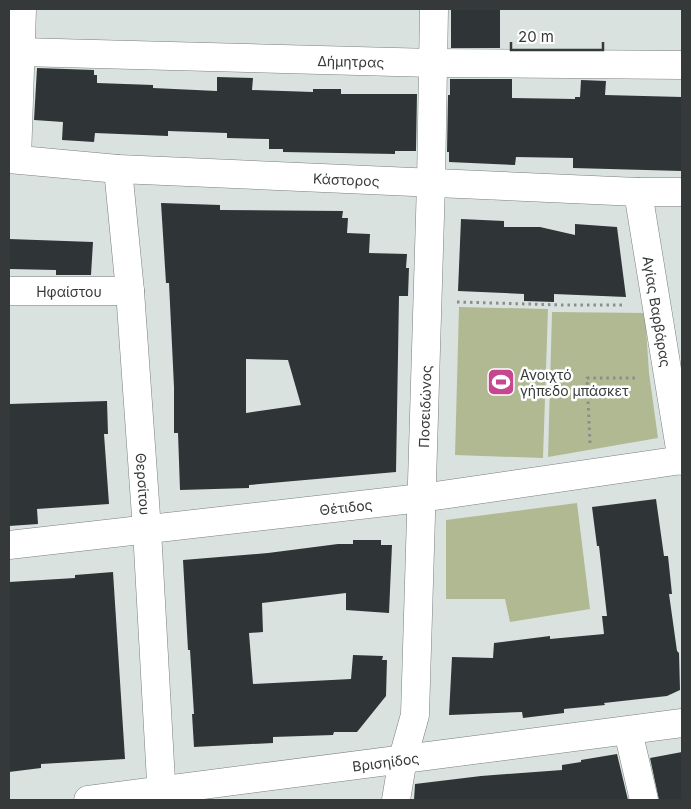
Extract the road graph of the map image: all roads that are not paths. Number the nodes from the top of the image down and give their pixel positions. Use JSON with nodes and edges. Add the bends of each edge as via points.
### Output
{"nodes":[{"id":1,"x":434,"y":9,"type":"edge"},
{"id":2,"x":17,"y":13,"type":"edge"},
{"id":3,"x":20,"y":52,"type":"junction"},
{"id":4,"x":433,"y":63,"type":"junction"},
{"id":5,"x":682,"y":65,"type":"edge"},
{"id":6,"x":13,"y":159,"type":"edge"},
{"id":7,"x":118,"y":169,"type":"junction"},
{"id":8,"x":431,"y":183,"type":"junction"},
{"id":9,"x":638,"y":192,"type":"junction"},
{"id":10,"x":682,"y":192,"type":"edge"},
{"id":11,"x":9,"y":291,"type":"edge"},
{"id":12,"x":130,"y":291,"type":"junction"},
{"id":13,"x":682,"y":460,"type":"edge"},
{"id":14,"x":421,"y":498,"type":"junction"},
{"id":15,"x":147,"y":530,"type":"junction"},
{"id":16,"x":9,"y":545,"type":"edge"},
{"id":17,"x":682,"y":723,"type":"edge"},
{"id":18,"x":628,"y":731,"type":"junction"},
{"id":19,"x":403,"y":758,"type":"junction"},
{"id":20,"x":162,"y":796,"type":"edge"},
{"id":21,"x":88,"y":800,"type":"edge"},
{"id":22,"x":396,"y":800,"type":"edge"},
{"id":23,"x":644,"y":800,"type":"edge"}],
"edges":[{"from":1,"to":4,"type":"street","name":"Ποσειδώνος"},
{"from":2,"to":3,"type":"street"},
{"from":3,"to":4,"type":"street","name":"Δήμητρας"},
{"from":3,"to":6,"type":"street"},
{"from":4,"to":5,"type":"street","name":"Δήμητρας"},
{"from":4,"to":8,"type":"street","name":"Ποσειδώνος"},
{"from":6,"to":7,"type":"street","name":"Κάστορος"},
{"from":7,"to":8,"type":"street","name":"Κάστορος"},
{"from":7,"to":12,"type":"street","name":"Θερσίτου"},
{"from":8,"to":9,"type":"street","name":"Κάστορος"},
{"from":8,"to":14,"type":"street","name":"Ποσειδώνος"},
{"from":9,"to":10,"type":"street","name":"Κάστορος"},
{"from":9,"to":13,"type":"street","name":"Αγίας Βαρβάρας"},
{"from":11,"to":12,"type":"street","name":"Ηφαίστου"},
{"from":12,"to":15,"type":"street","name":"Θερσίτου"},
{"from":13,"to":14,"type":"street","name":"Θέτιδος"},
{"from":14,"to":15,"type":"street","name":"Θέτιδος"},
{"from":14,"to":19,"type":"street","name":"Ποσειδώνος","via":[[415,715]]},
{"from":15,"to":16,"type":"street","name":"Θέτιδος"},
{"from":15,"to":20,"type":"street","name":"Θερσίτου"},
{"from":17,"to":18,"type":"street","name":"Βρισηίδος"},
{"from":18,"to":19,"type":"street","name":"Βρισηίδος"},
{"from":18,"to":23,"type":"street"},
{"from":19,"to":20,"type":"street","name":"Βρισηίδος"},
{"from":19,"to":22,"type":"street","name":"Ποσειδώνος"},
{"from":20,"to":21,"type":"street","name":"Βρισηίδος"}]}
